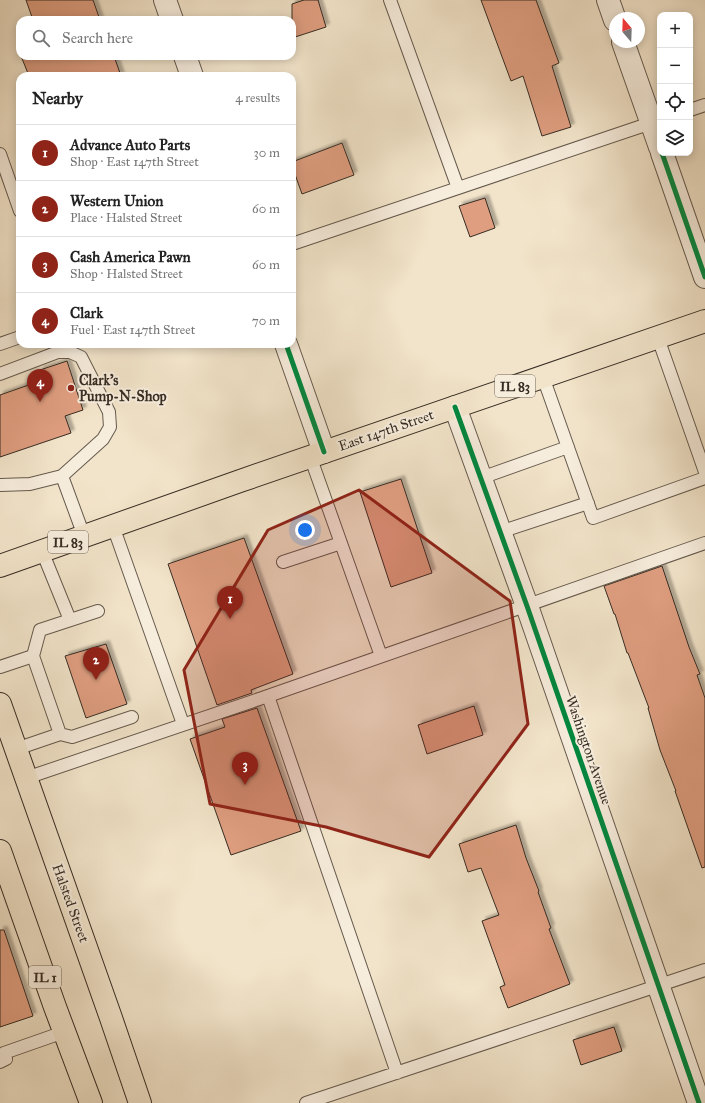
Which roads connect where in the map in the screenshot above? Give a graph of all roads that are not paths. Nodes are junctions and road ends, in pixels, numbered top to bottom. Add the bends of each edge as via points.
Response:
1 (165, 0) edge
2 (390, 0) edge
3 (608, 0) edge
4 (612, 12) edge
5 (171, 16) edge
6 (626, 48) edge
7 (186, 60) edge
8 (191, 72) edge
9 (705, 105) edge
10 (693, 109) edge
11 (656, 121) edge
12 (0, 154) edge
13 (663, 156) edge
14 (458, 188) junction
15 (16, 200) edge
16 (296, 243) edge
17 (705, 277) edge
18 (705, 322) edge
19 (16, 338) edge
20 (658, 338) junction
21 (0, 344) edge
22 (287, 348) edge
23 (0, 374) edge
24 (543, 377) junction
25 (455, 406) junction
26 (568, 447) junction
27 (317, 454) junction
28 (705, 472) edge
29 (62, 476) junction
30 (481, 478) junction
31 (705, 478) edge
32 (0, 485) edge
33 (588, 503) junction
34 (113, 526) junction
35 (500, 532) junction
36 (84, 536) junction
37 (341, 543) junction
38 (705, 543) edge
39 (42, 551) junction
40 (283, 562) dead end
41 (0, 566) edge
42 (527, 606) junction
43 (98, 611) dead end
44 (70, 620) junction
45 (33, 656) junction
46 (381, 656) junction
47 (0, 668) edge
48 (268, 696) junction
49 (0, 704) edge
50 (132, 717) dead end
51 (183, 724) junction
52 (60, 734) junction
53 (16, 749) junction
54 (26, 778) junction
55 (0, 851) edge
56 (705, 970) edge
57 (658, 986) junction
58 (64, 1032) junction
59 (0, 1062) edge
60 (396, 1073) junction
61 (91, 1103) edge
62 (140, 1103) edge
63 (306, 1103) edge
64 (699, 1103) edge

1 - 5 street
2 - 14 lane
3 - 4 street
6 - 11 street
7 - 8 street
9 - 10 lane
11 - 14 lane
12 - 15 lane
13 - 17 street
14 - 16 lane
18 - 20 main road, East 147th Street / IL 83
19 - 21 lane
20 - 24 main road, East 147th Street / IL 83
20 - 28 lane
22 - 27 street
23 - 29 lane via 58,352 70,352 81,357 109,412 110,427 103,440
24 - 25 main road, East 147th Street / IL 83
24 - 26 lane
25 - 27 main road, East 147th Street / IL 83
25 - 30 street, Washington Avenue
26 - 30 lane
26 - 33 lane
27 - 34 main road, East 147th Street / IL 83
27 - 37 lane
29 - 32 lane via 30,484
29 - 36 lane
30 - 35 street, Washington Avenue
31 - 33 lane via 593,518
33 - 35 lane
34 - 36 main road, East 147th Street / IL 83
34 - 51 lane
35 - 42 street, Washington Avenue
36 - 39 main road, East 147th Street / IL 83
37 - 40 lane
37 - 46 lane
38 - 42 lane
39 - 41 main road, East 147th Street / IL 83
39 - 44 lane
42 - 46 lane
42 - 57 street, Washington Avenue
43 - 44 lane
44 - 45 lane via 40,630
45 - 47 lane
45 - 52 lane
46 - 48 lane
48 - 51 lane
48 - 60 lane
49 - 53 main road, Halsted Street
50 - 52 lane via 72,737
51 - 54 lane
52 - 53 lane
53 - 54 main road, Halsted Street
54 - 62 main road, Halsted Street
55 - 58 main road, IL 1
56 - 57 lane
57 - 60 lane
57 - 64 street, Washington Avenue
58 - 59 lane via 4,1053 6,1059
58 - 61 main road, IL 1
60 - 63 lane

